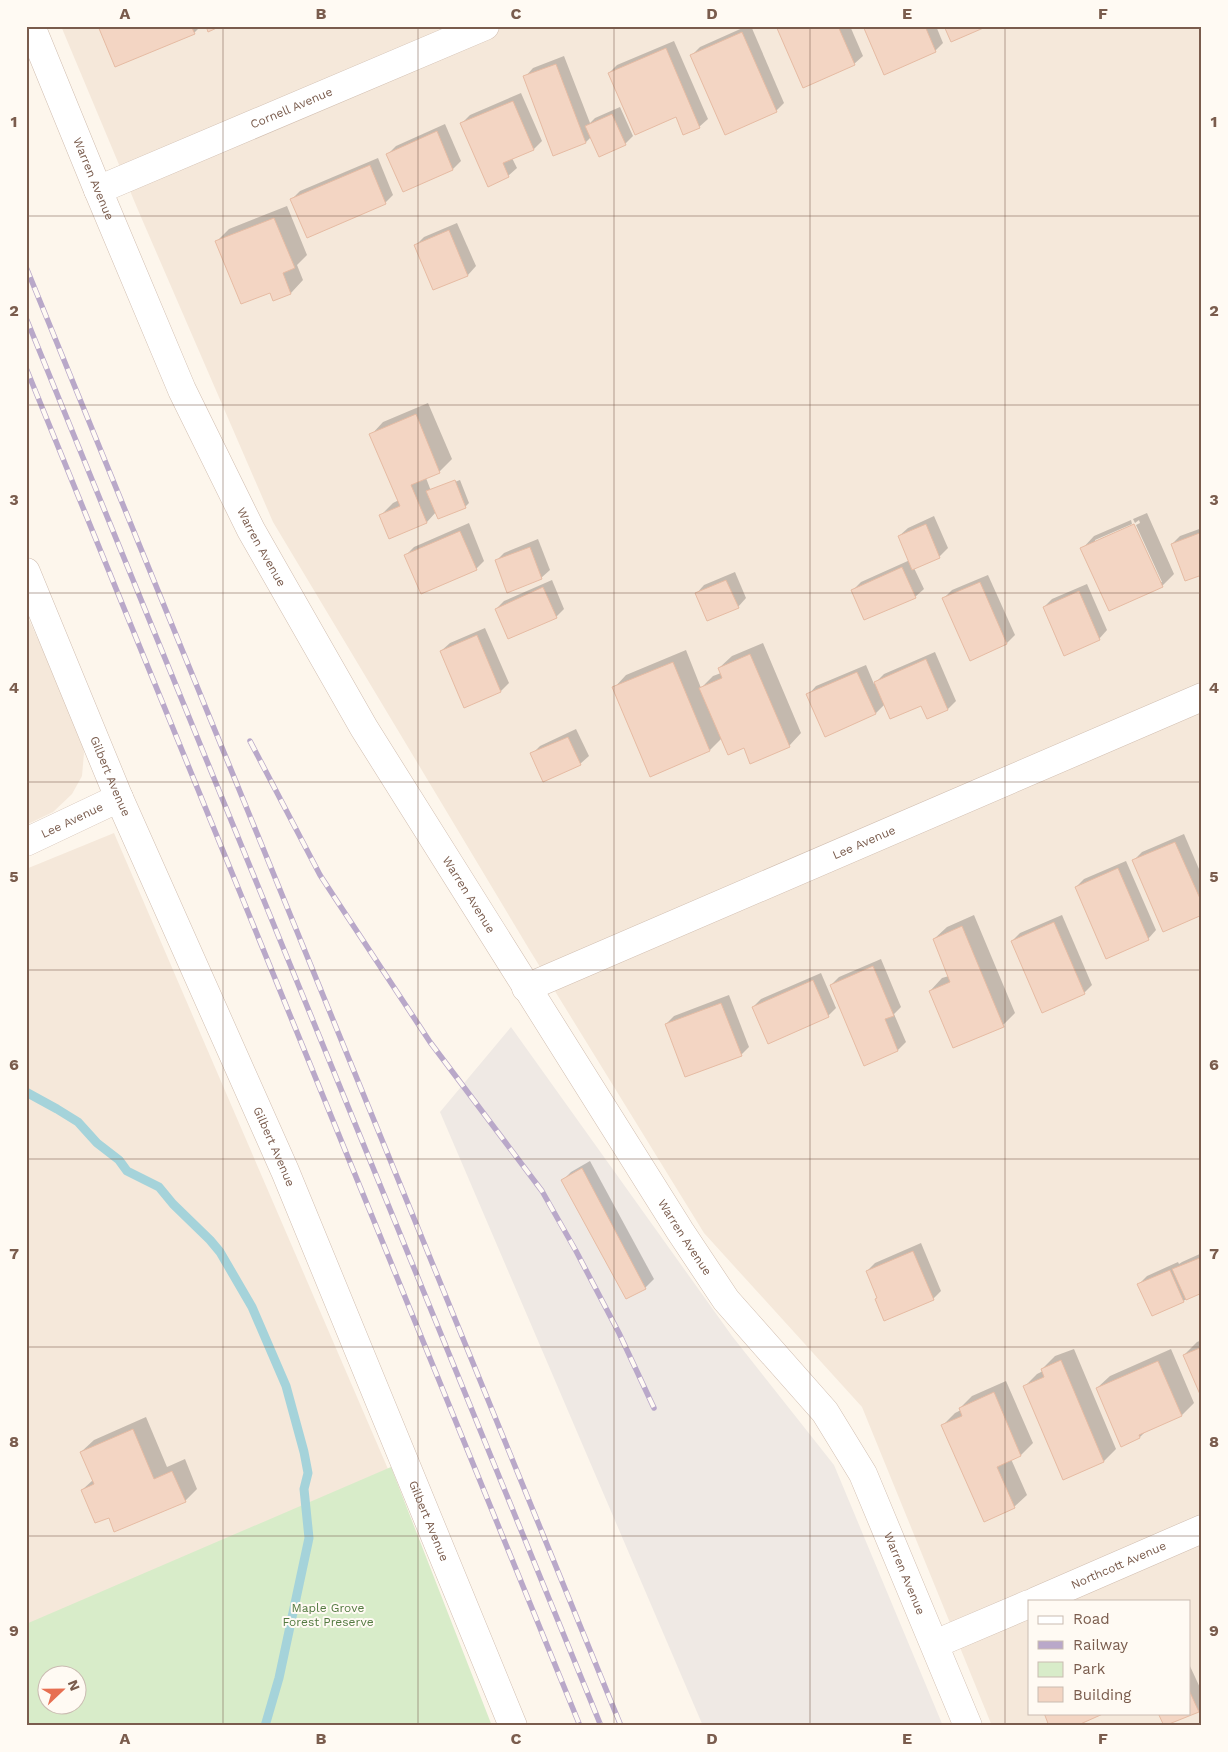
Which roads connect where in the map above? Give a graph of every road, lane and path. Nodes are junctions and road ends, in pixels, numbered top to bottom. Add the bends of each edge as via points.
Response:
1 (31, 26) edge
2 (485, 26) edge
3 (98, 190) junction
4 (26, 572) edge
5 (1202, 697) edge
6 (119, 798) junction
7 (26, 842) edge
8 (526, 988) junction
9 (1202, 1529) edge
10 (1038, 1600) edge
11 (1028, 1604) edge
12 (935, 1644) junction
13 (513, 1726) edge
14 (968, 1726) edge

1 - 3 street, Warren Avenue
2 - 3 street, Cornell Avenue
3 - 8 street, Warren Avenue via 182,390 252,530 364,728
4 - 6 street, Gilbert Avenue
5 - 8 street, Lee Avenue
6 - 7 street, Lee Avenue
6 - 13 street, Gilbert Avenue via 285,1171
8 - 12 street, Warren Avenue via 726,1300 825,1412 863,1474
9 - 10 street, Northcott Avenue
11 - 12 street
12 - 14 street, Warren Avenue

